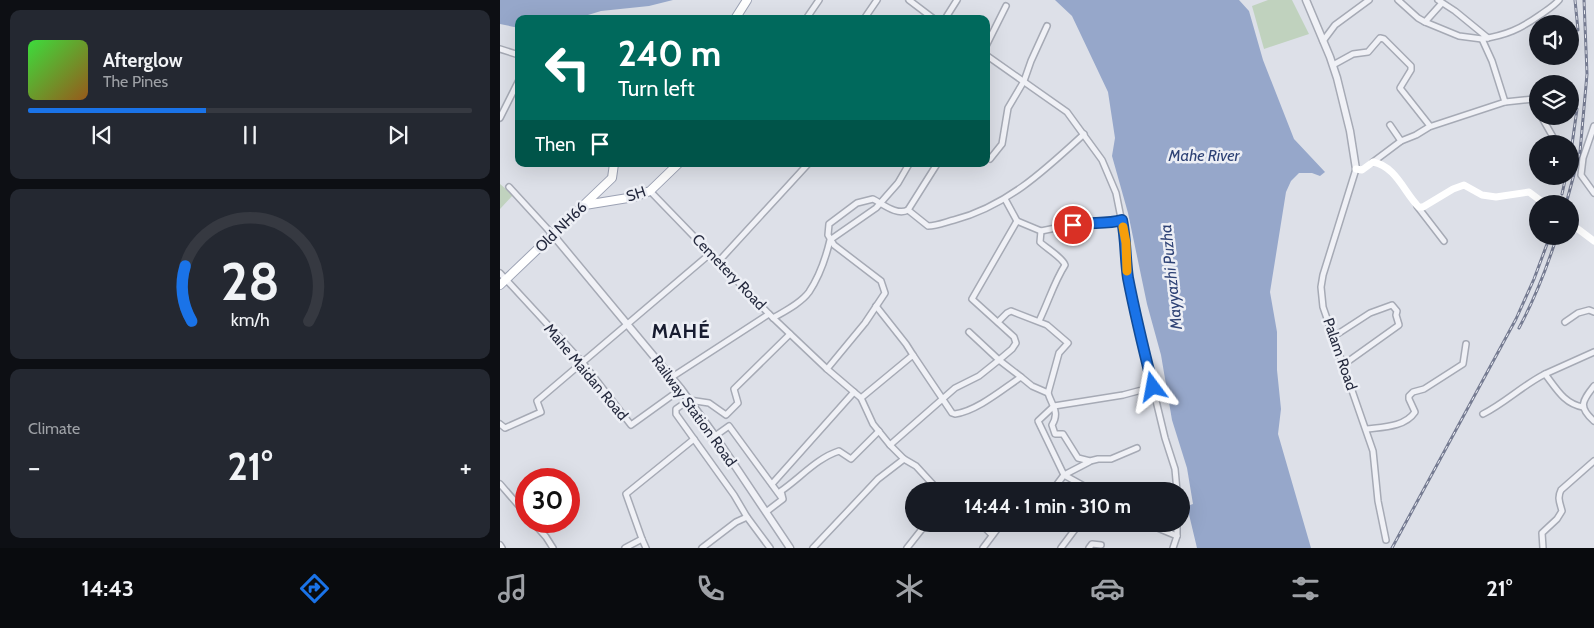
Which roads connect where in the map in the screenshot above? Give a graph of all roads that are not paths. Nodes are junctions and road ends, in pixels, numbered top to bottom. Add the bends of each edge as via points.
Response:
1 (747, 0) edge
2 (819, 0) edge
3 (878, 0) edge
4 (909, 0) edge
5 (957, 0) edge
6 (1306, 0) edge
7 (1368, 0) edge
8 (1398, 0) edge
9 (1559, 0) edge
10 (1440, 1) edge
11 (1404, 2) edge
12 (1006, 6) dead end
13 (738, 15) edge
14 (809, 15) edge
15 (867, 15) edge
16 (929, 15) edge
17 (948, 15) edge
18 (1425, 22) junction
19 (1047, 26) dead end
20 (990, 38) edge
21 (1485, 38) junction
22 (1324, 41) junction
23 (500, 49) edge
24 (515, 54) edge
25 (990, 58) edge
26 (1333, 65) junction
27 (1024, 80) junction
28 (515, 88) edge
29 (1529, 100) edge
30 (1505, 102) junction
31 (500, 118) edge
32 (1390, 125) dead end
33 (1430, 126) junction
34 (1594, 126) edge
35 (1084, 134) junction
36 (1401, 141) junction
37 (990, 159) dead end
38 (1373, 162) junction
39 (614, 167) edge
40 (675, 167) edge
41 (805, 167) edge
42 (907, 167) edge
43 (935, 167) edge
44 (1356, 169) junction
45 (510, 187) dead end
46 (650, 190) junction
47 (1594, 193) edge
48 (1532, 195) edge
49 (1005, 199) junction
50 (880, 203) junction
51 (584, 205) junction
52 (1417, 206) junction
53 (908, 210) junction
54 (1122, 220) junction
55 (1017, 221) junction
56 (1579, 230) edge
57 (1041, 231) junction
58 (553, 235) junction
59 (830, 240) junction
60 (1444, 241) dead end
61 (1594, 241) edge
62 (711, 253) junction
63 (719, 261) junction
64 (500, 273) edge
65 (503, 283) edge
66 (876, 306) junction
67 (1594, 312) edge
68 (769, 314) junction
69 (773, 318) junction
70 (1039, 321) junction
71 (998, 322) junction
72 (1565, 322) dead end
73 (628, 325) junction
74 (968, 332) dead end
75 (790, 334) junction
76 (1333, 337) junction
77 (1466, 344) dead end
78 (1594, 352) edge
79 (913, 355) junction
80 (999, 360) junction
81 (583, 363) junction
82 (1343, 365) junction
83 (827, 369) junction
84 (1545, 374) junction
85 (672, 377) junction
86 (1021, 377) junction
87 (1594, 386) edge
88 (1153, 387) junction
89 (681, 389) junction
90 (854, 392) junction
91 (1048, 393) junction
92 (861, 398) junction
93 (942, 398) junction
94 (689, 400) junction
95 (1054, 406) junction
96 (1583, 407) junction
97 (1483, 414) dead end
98 (1594, 421) edge
99 (500, 424) edge
100 (1367, 429) junction
101 (879, 432) junction
102 (715, 436) junction
103 (694, 439) junction
104 (890, 445) junction
105 (1137, 448) dead end
106 (904, 458) junction
107 (1090, 461) junction
108 (1594, 461) edge
109 (1064, 475) junction
110 (931, 482) edge
111 (1059, 482) edge
112 (1077, 482) edge
113 (1176, 482) edge
114 (500, 484) edge
115 (772, 484) junction
116 (783, 500) junction
117 (515, 501) edge
118 (766, 512) junction
119 (747, 517) junction
120 (920, 532) edge
121 (989, 532) edge
122 (994, 532) edge
123 (1073, 532) edge
124 (1167, 532) edge
125 (1177, 532) edge
126 (542, 533) edge
127 (992, 535) junction
128 (1177, 536) junction
129 (642, 539) junction
130 (1386, 540) dead end
131 (500, 545) edge
132 (1101, 545) dead end
133 (502, 548) edge
134 (553, 548) edge
135 (625, 548) edge
136 (646, 548) edge
137 (702, 548) edge
138 (770, 548) edge
139 (790, 548) edge
140 (814, 548) edge
141 (907, 548) edge
142 (983, 548) edge
143 (1061, 548) edge
144 (1089, 548) edge
145 (1173, 548) edge
146 (1543, 548) edge

1 - 13 main road
2 - 14 street
3 - 15 street
4 - 16 street
5 - 17 street
6 - 22 street
7 - 22 street via 1335,25
8 - 11 street
9 - 21 street via 1519,29
10 - 18 street
10 - 21 street
11 - 18 street
12 - 20 street
18 - 21 street via 1459,36
19 - 27 street
21 - 30 street
22 - 26 street
23 - 24 street
25 - 27 street
26 - 33 street via 1353,54 1368,52 1380,38 1384,39 1411,66 1400,88
26 - 44 street
27 - 35 street via 1067,112
27 - 37 street via 1008,108 1002,144
28 - 31 street
29 - 30 street
30 - 33 street
32 - 36 street
33 - 36 street
34 - 47 street via 1581,175
35 - 49 street via 1029,184
35 - 54 street via 1102,160 1116,192
36 - 38 street
38 - 44 main road via 1362,170
38 - 52 main road via 1383,165
39 - 51 main road, Old NH66 via 612,178
40 - 46 main road, SH
41 - 63 street
42 - 50 street via 898,184
43 - 53 street
44 - 76 street, Palam Road via 1321,287 1323,307
45 - 58 street
46 - 51 main road, SH
46 - 62 street, Cemetery Road
48 - 52 main road via 1528,192 1496,197 1482,195 1464,185 1422,207
49 - 53 street via 974,214 931,226
49 - 55 street
50 - 53 street via 896,212
50 - 59 street
50 - 59 street via 873,199 858,203 833,220 828,227
51 - 58 main road, Old NH66
52 - 60 street
54 - 57 street via 1085,222
54 - 88 street via 1127,272
55 - 57 street
55 - 71 street via 972,299
56 - 61 main road
57 - 70 street via 1040,242 1065,265
58 - 65 main road, Old NH66
58 - 73 street, Railway Station Road
59 - 66 street via 880,281 885,293
59 - 69 street via 825,260 809,292
62 - 63 street, Cemetery Road
62 - 73 street
63 - 68 street, Cemetery Road
64 - 65 street, Mahe Maidan Road
65 - 81 street, Mahe Maidan Road
66 - 79 street
66 - 83 street
67 - 72 street via 1578,313
68 - 69 street
68 - 85 street, Cemetery Road
69 - 75 street
70 - 71 street via 1011,311
70 - 91 street via 1068,342 1059,353
71 - 80 street via 1016,343
73 - 81 street
73 - 85 street, Railway Station Road
74 - 80 street
75 - 83 street
75 - 94 street via 734,388 738,403 726,415 709,402
76 - 82 street, Palam Road
76 - 82 street via 1370,312 1392,305 1397,311 1399,325
77 - 100 street via 1463,364 1409,396 1415,412 1413,416 1399,424
78 - 84 street
79 - 92 street
79 - 93 street
80 - 86 street
80 - 93 street
81 - 89 street, Mahe Maidan Road via 631,425
81 - 99 street via 537,401 541,412 505,428
82 - 100 street, Palam Road
83 - 90 street
84 - 96 street via 1567,401
84 - 97 street
85 - 89 street, Railway Station Road
86 - 91 street
86 - 93 street via 958,414 952,413
87 - 96 street
88 - 95 street
88 - 113 street
89 - 94 street, Railway Station Road
90 - 92 street
90 - 115 street
91 - 95 street
92 - 101 street
93 - 104 street
94 - 102 street, Railway Station Road
94 - 103 street via 676,409 676,414
95 - 107 street via 1056,418 1052,425 1055,434 1063,434 1078,458
95 - 109 street via 1038,421
96 - 98 street
100 - 130 street, Palam Road
101 - 104 street
101 - 116 street via 851,459 839,451 830,454 781,491
102 - 115 street via 728,426
102 - 118 street, Railway Station Road
103 - 119 street
103 - 129 street via 626,494
104 - 106 street
105 - 107 street via 1111,460
106 - 110 street
106 - 140 street via 878,479
107 - 109 street
108 - 146 street via 1561,490 1559,501 1562,511 1542,533
109 - 111 street
109 - 112 street
114 - 117 street
115 - 116 street
116 - 118 street
118 - 139 street, Railway Station Road
119 - 137 street
119 - 138 street
120 - 141 street
121 - 127 street
122 - 127 street
123 - 143 street
124 - 128 street
125 - 128 street
126 - 134 street
127 - 142 street
128 - 145 street
129 - 135 street
129 - 136 street
131 - 133 street
132 - 144 street via 1092,544

